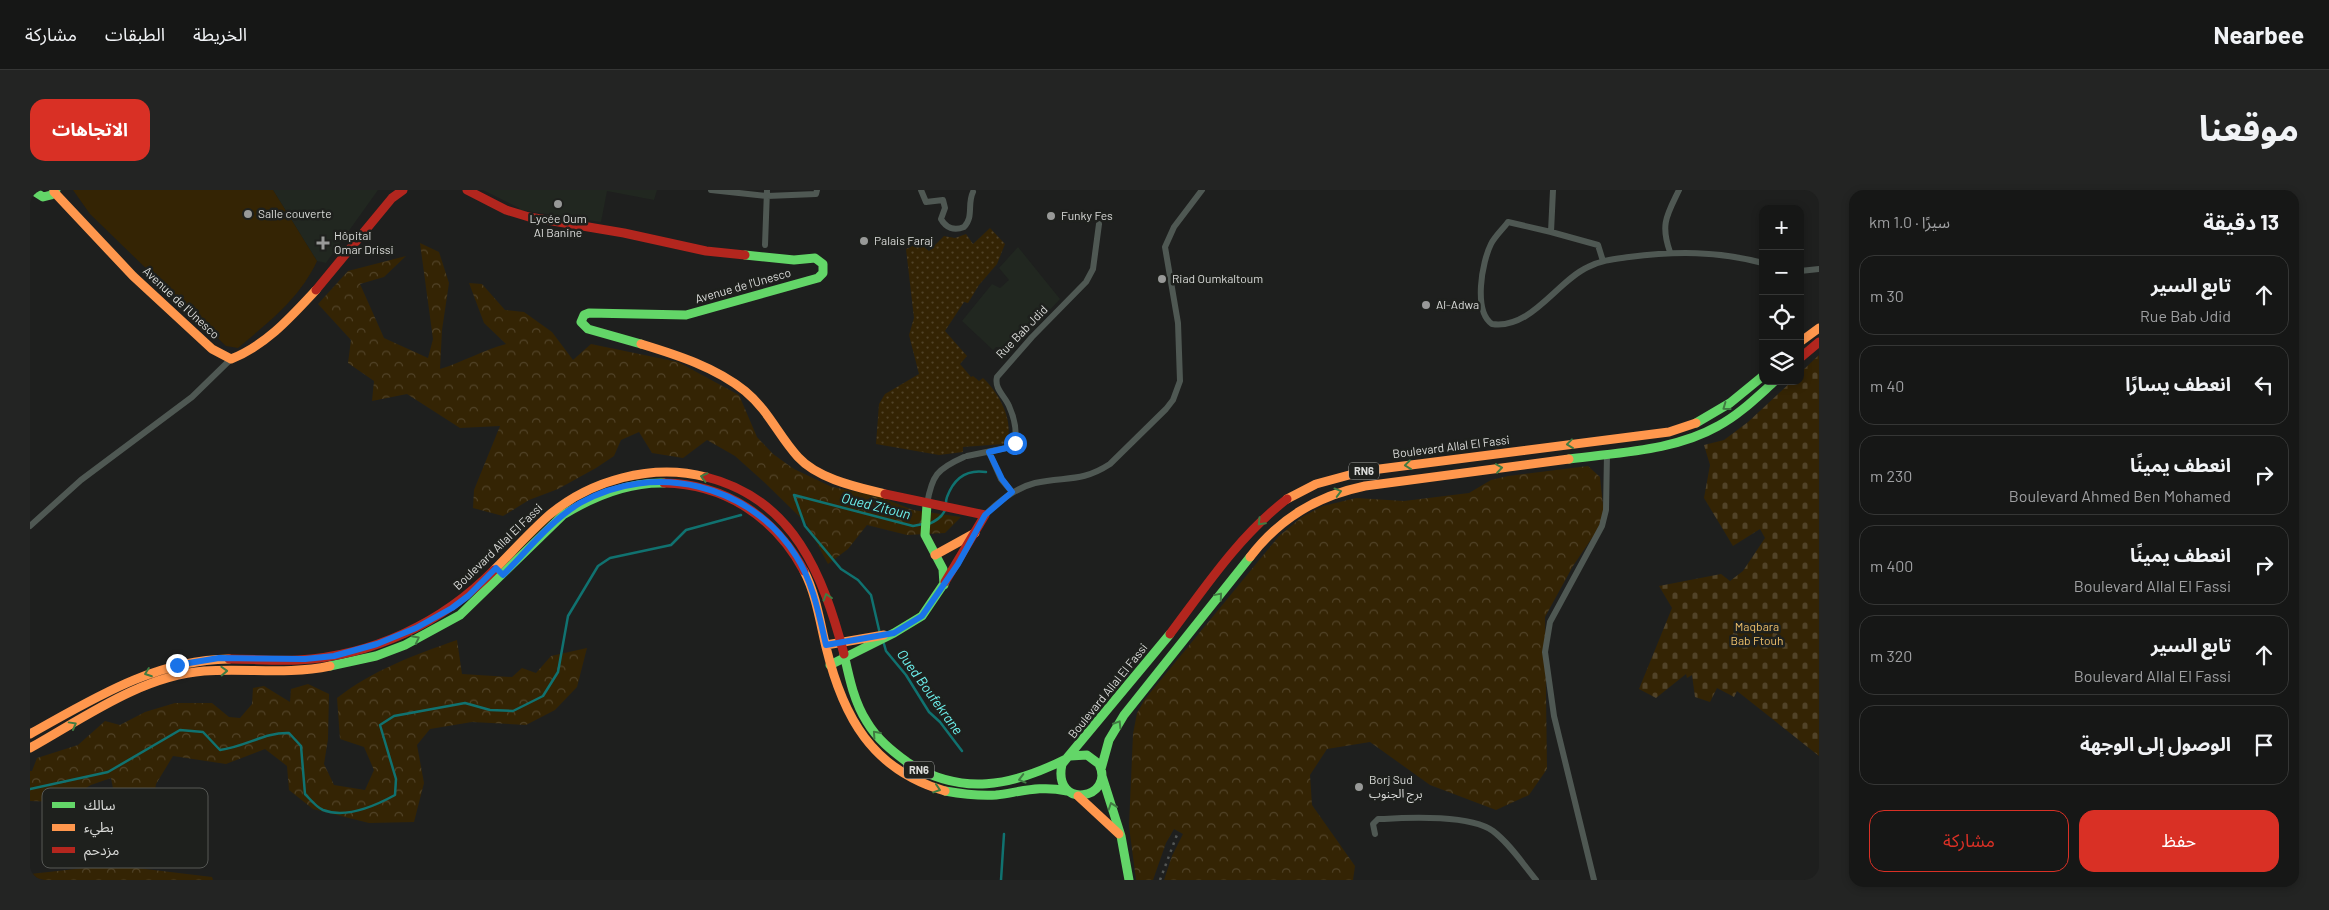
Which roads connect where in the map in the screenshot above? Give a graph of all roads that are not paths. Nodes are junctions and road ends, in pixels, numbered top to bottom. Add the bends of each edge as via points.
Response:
1 (403, 190) edge
2 (467, 190) edge
3 (711, 190) edge
4 (817, 190) edge
5 (921, 190) edge
6 (1202, 190) edge
7 (1553, 190) edge
8 (1679, 190) edge
9 (55, 191) edge
10 (973, 192) dead end
11 (767, 193) edge
12 (33, 194) edge
13 (1099, 224) dead end
14 (1550, 232) junction
15 (765, 250) junction
16 (1670, 252) junction
17 (1603, 261) junction
18 (1759, 262) edge
19 (1819, 269) edge
20 (1804, 271) edge
21 (1819, 328) edge
22 (1803, 340) edge
23 (1819, 342) edge
24 (1804, 355) edge
25 (231, 359) junction
26 (1759, 379) edge
27 (1771, 385) edge
28 (989, 452) junction
29 (1607, 454) junction
30 (593, 485) junction
31 (1012, 492) junction
32 (598, 494) junction
33 (927, 504) junction
34 (985, 515) junction
35 (30, 526) edge
36 (975, 533) junction
37 (935, 555) junction
38 (499, 572) junction
39 (944, 585) junction
40 (894, 633) junction
41 (840, 644) junction
42 (826, 645) junction
43 (844, 659) junction
44 (830, 666) junction
45 (30, 734) edge
46 (30, 748) edge
47 (1068, 758) junction
48 (1102, 772) junction
49 (1066, 790) junction
50 (1078, 796) junction
51 (1374, 834) dead end
52 (1121, 836) junction
53 (1129, 880) edge
54 (1536, 880) edge
55 (1594, 880) edge

1 - 25 main road via 392,198 297,312 248,351
2 - 15 main road, Avenue de l'Unesco via 518,214 701,250
3 - 11 street
4 - 11 street via 816,194
5 - 10 street via 926,202 943,200 945,208 941,219 948,227 956,229 964,227 969,219 969,199
6 - 31 street via 1174,227 1166,247 1178,323 1180,381 1173,400 1100,470 1076,479 1033,484
7 - 14 street
8 - 16 street via 1664,226
9 - 12 main road via 45,197
9 - 25 main road, Avenue de l'Unesco via 132,276 212,349
11 - 15 street
13 - 28 street, Rue Bab Jdid via 1093,269 1086,282 998,377 996,384 1009,406 1015,438 1011,447
14 - 17 street via 1598,244
14 - 17 street via 1508,222 1492,243 1483,276 1481,300 1483,313 1492,324 1514,323 1586,267
15 - 33 main road, Avenue de l'Unesco via 794,260 814,258 824,270 818,278 698,313 663,316 589,313 582,317 582,325 588,330 680,354 723,377 764,408 797,456 815,470
16 - 17 street
16 - 18 street
19 - 20 street
21 - 22 main road
23 - 24 main road
25 - 35 street via 192,397 81,480
26 -> 47 main road, Boulevard Allal El Fassi / RN6 via 1719,412 1668,432 1364,471 1328,479 1301,491 1278,506 1252,531
27 - 29 main road, RN6 via 1741,412 1708,432 1672,444
28 - 31 street
28 - 33 street, Rue Bab Jdid via 966,456 946,465 934,477
48 -> 29 main road, RN6 via 1109,740 1124,715 1262,541 1300,509 1322,496 1365,486
29 - 55 street via 1606,510 1602,526 1550,622 1545,652 1554,716
30 - 32 main road
30 - 38 main road, Boulevard Allal El Fassi / RN6 via 555,509
41 -> 30 main road, Boulevard Allal El Fassi / RN6 via 820,575 800,541 758,500 719,480 676,472 630,475
31 - 34 street
32 - 38 main road, Boulevard Allal El Fassi / RN6 via 563,515
32 - 42 main road, Boulevard Allal El Fassi / RN6 via 623,486 676,482 721,492 744,503 785,538 798,558 810,583
33 - 34 main road, Avenue de l'Unesco
33 - 37 main road, Rue Bab Jdid via 924,535
34 - 36 main road
36 - 37 main road
36 - 39 main road
37 - 39 main road, Rue Bab Jdid via 943,569
38 -> 45 main road, Boulevard Allal El Fassi / RN6 via 452,608 377,644 334,656 219,658 172,666 135,678
46 -> 38 main road, Boulevard Allal El Fassi / RN6 via 124,696 163,679 203,671 302,670 376,656 405,645 460,615
39 - 40 main road via 922,616
40 - 41 main road
40 - 43 main road
41 - 42 main road
41 - 43 main road, Boulevard Allal El Fassi / RN6
42 - 44 main road, Boulevard Allal El Fassi / RN6
43 - 44 main road
47 -> 43 main road, Boulevard Allal El Fassi / RN6 via 1042,772 1010,782 974,785 948,782 933,776 904,761 872,730 856,698
44 -> 49 main road, Boulevard Allal El Fassi / RN6 via 852,723 882,758 914,780 944,792 966,795 1011,793 1045,786
47 - 48 main road via 1076,754 1089,755
47 - 49 main road, RN6 via 1059,775
48 - 50 main road, RN6 via 1094,791
52 -> 48 main road
49 - 50 main road, RN6
50 - 52 main road
51 - 54 street via 1375,821 1384,819 1425,818 1480,825 1498,835
52 - 53 main road

